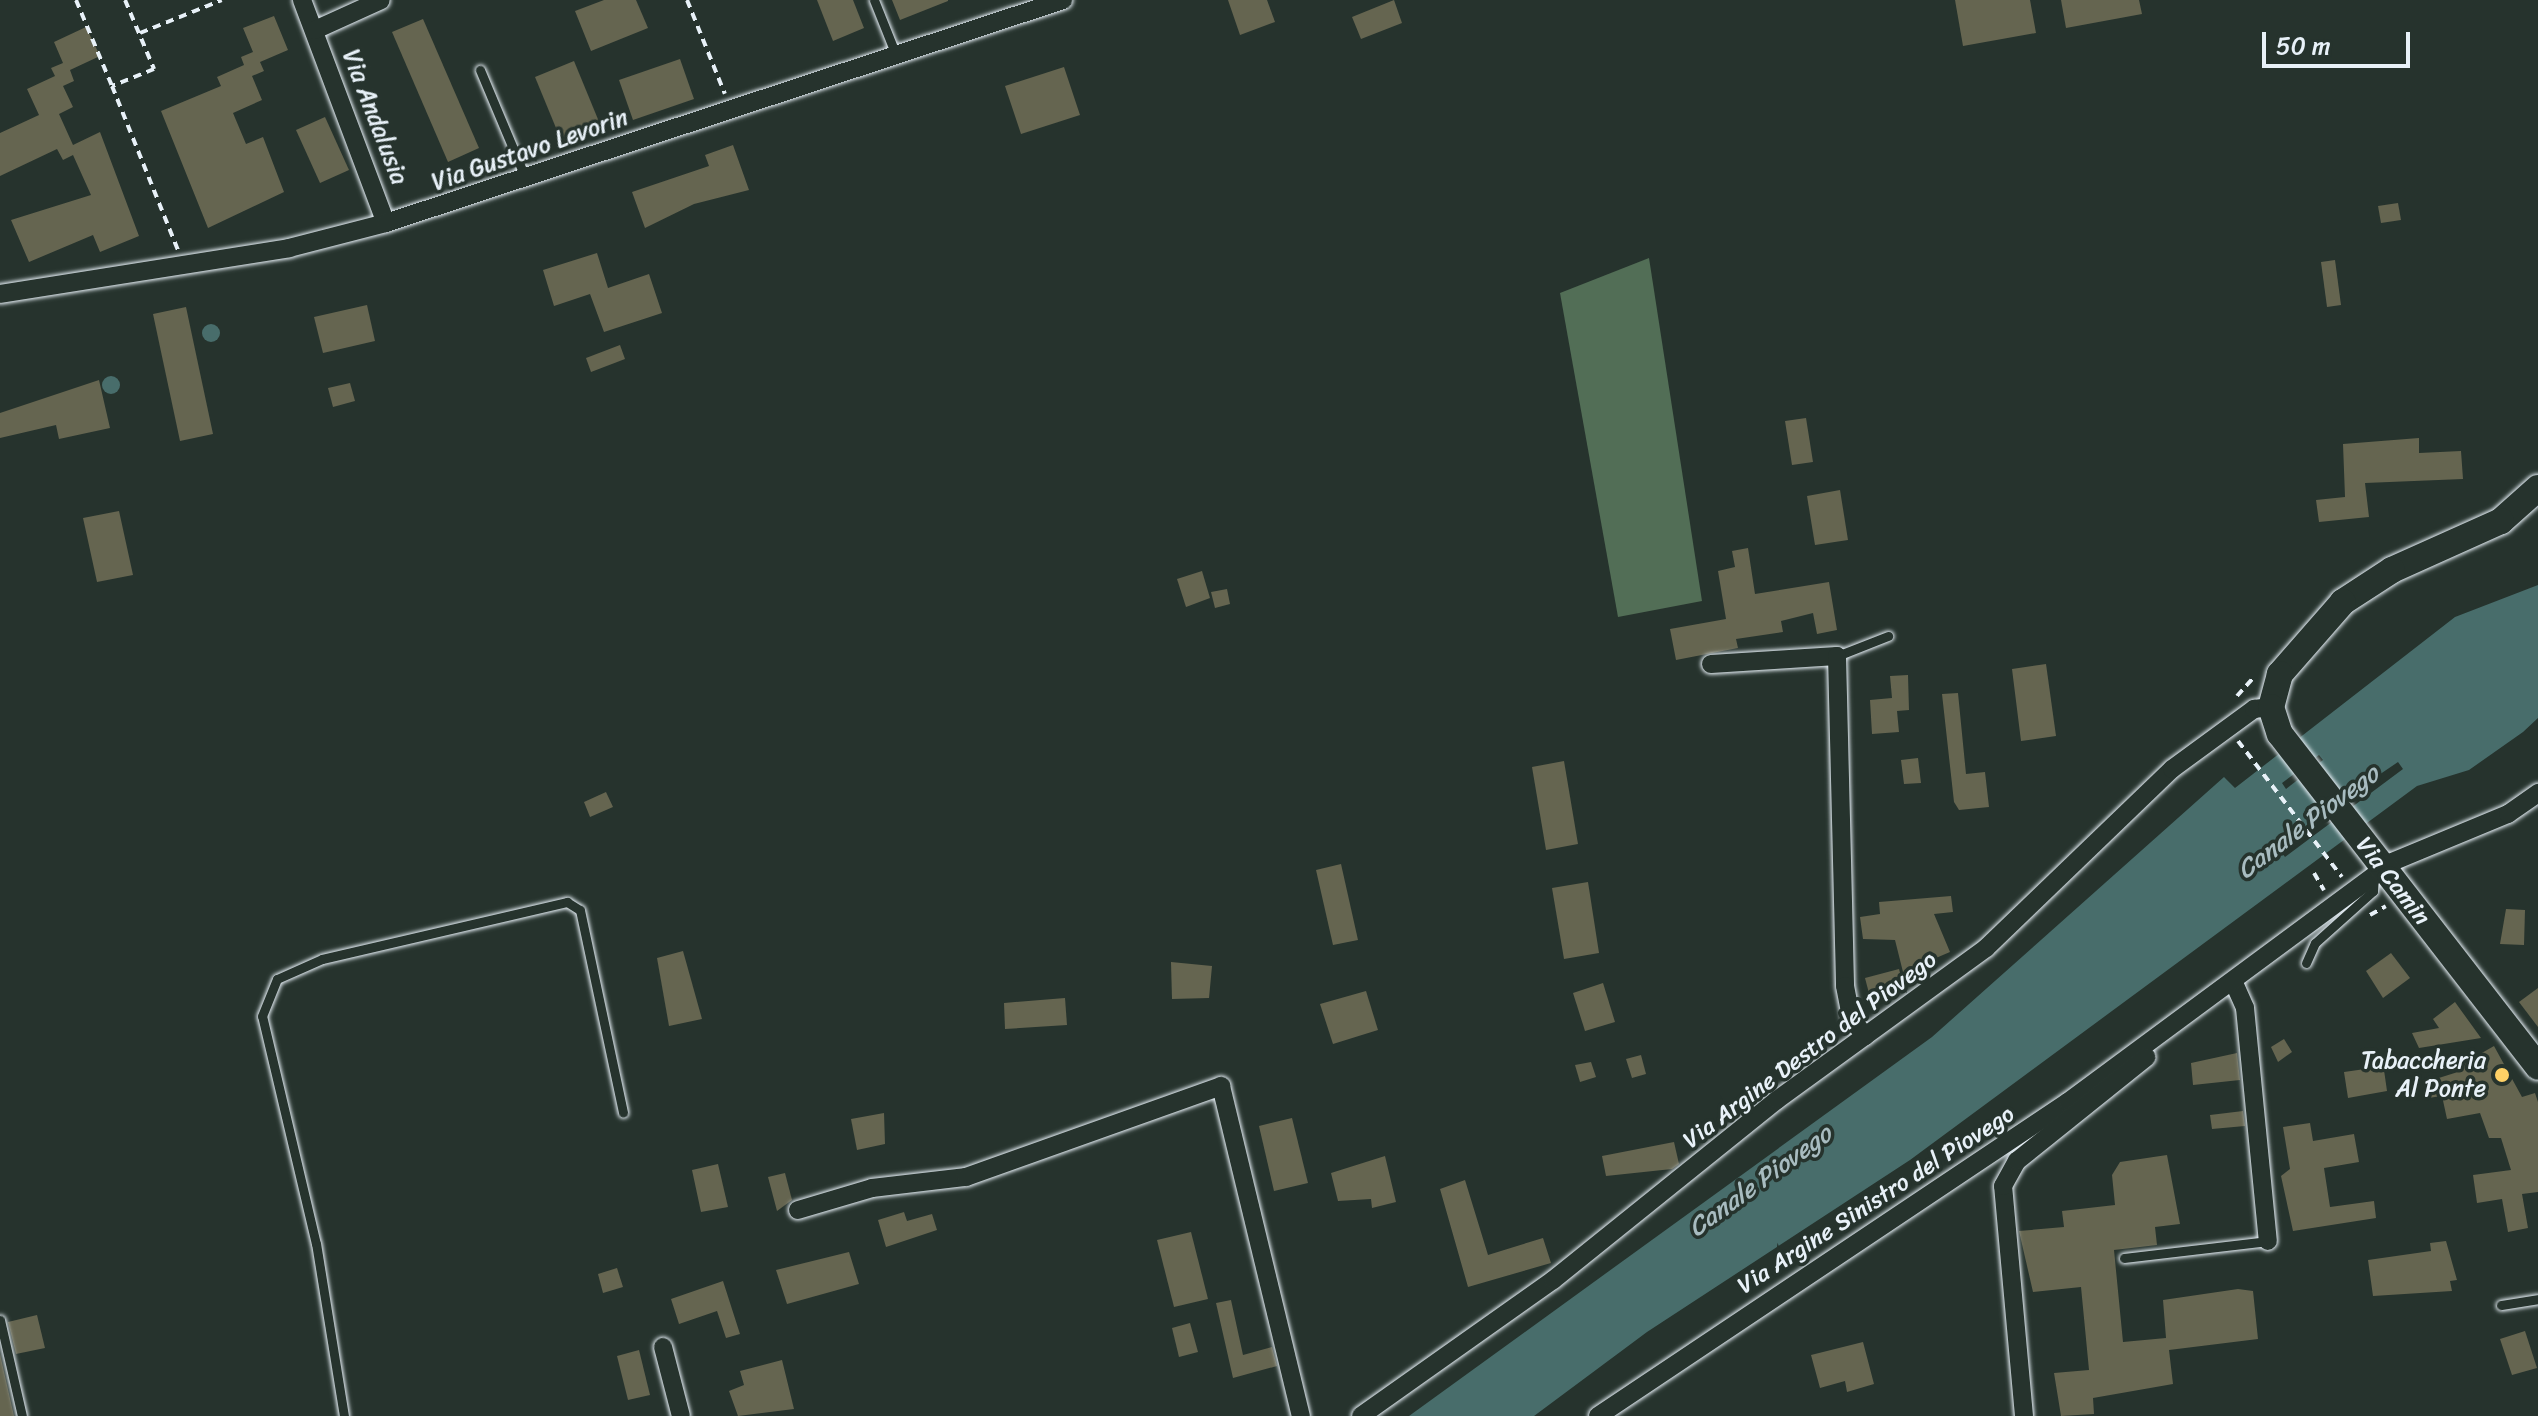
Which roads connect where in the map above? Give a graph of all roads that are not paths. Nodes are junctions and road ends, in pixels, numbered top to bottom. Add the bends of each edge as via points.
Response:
1 (302, 0) edge
2 (381, 0) edge
3 (874, 0) edge
4 (1063, 0) edge
5 (315, 30) junction
6 (896, 55) junction
7 (480, 70) dead end
8 (525, 178) junction
9 (386, 223) junction
10 (0, 294) edge
11 (2538, 488) edge
12 (1888, 636) dead end
13 (1837, 656) junction
14 (1711, 664) dead end
15 (2271, 707) junction
16 (2538, 793) edge
17 (2378, 871) junction
18 (2306, 963) dead end
19 (2234, 983) junction
20 (2179, 1023) junction
21 (1865, 1036) junction
22 (2538, 1067) edge
23 (623, 1112) dead end
24 (798, 1210) dead end
25 (2268, 1241) joint
26 (2124, 1258) dead end
27 (2538, 1299) edge
28 (2501, 1305) dead end
29 (0, 1320) edge
30 (663, 1347) dead end
31 (22, 1416) edge
32 (344, 1416) edge
33 (681, 1416) edge
34 (1301, 1416) edge
35 (1361, 1416) edge
36 (1598, 1416) edge
37 (2024, 1416) edge

1 - 5 street, Via Andalusia
2 - 5 street, Via Andalusia
3 - 6 lane
4 - 6 street, Via Gustavo Levorin
5 - 9 street, Via Andalusia
6 - 8 street, Via Gustavo Levorin
7 - 8 lane
8 - 9 street, Via Gustavo Levorin
9 - 10 street, Via Gustavo Levorin via 289,248
11 - 15 street via 2501,521 2354,593 2280,674
12 - 13 lane
13 - 14 street
13 - 21 street via 1845,986 1851,1018
15 - 17 street, Via Camin via 2280,734
15 - 21 street, Via Argine Destro del Piovego via 2254,709 2194,750 2017,922
16 - 17 street, Via Argine Sinistro del Piovego via 2508,814
17 - 18 lane via 2373,891 2315,943
17 - 19 street, Via Argine Sinistro del Piovego
17 - 22 street, Via Camin
19 - 20 street, Via Argine Sinistro del Piovego
19 - 25 street via 2245,1008
20 - 36 street, Via Argine Sinistro del Piovego
20 - 37 street, Via Argine Sinistro del Piovego via 2089,1110 2017,1161 2003,1186
21 - 35 street, Via Argine Destro del Piovego via 1553,1280
23 - 32 lane via 580,910 567,902 322,959 277,979 262,1016 316,1244
24 - 34 street via 872,1188 966,1177 1221,1086
25 - 26 lane
27 - 28 lane
29 - 31 lane
30 - 33 street

